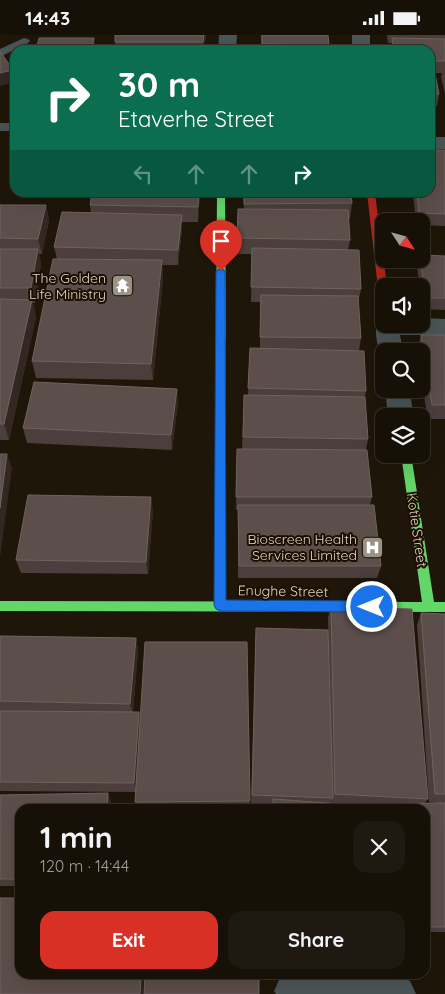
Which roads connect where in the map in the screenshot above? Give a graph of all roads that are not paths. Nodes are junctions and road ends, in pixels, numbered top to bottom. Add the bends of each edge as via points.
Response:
1 (24, 41) dead end
2 (17, 45) edge
3 (221, 197) edge
4 (372, 197) edge
5 (382, 278) edge
6 (430, 326) edge
7 (445, 327) edge
8 (407, 463) edge
9 (220, 605) junction
10 (0, 606) edge
11 (429, 607) junction
12 (445, 607) edge
13 (293, 991) dead end
14 (397, 994) edge

1 - 2 lane
3 - 9 street
4 - 5 street
6 - 7 street
8 - 11 street, Kotie Street
9 - 10 street, Enughe Street
9 - 11 street, Enughe Street
11 - 12 street, Enughe Street
13 - 14 street

